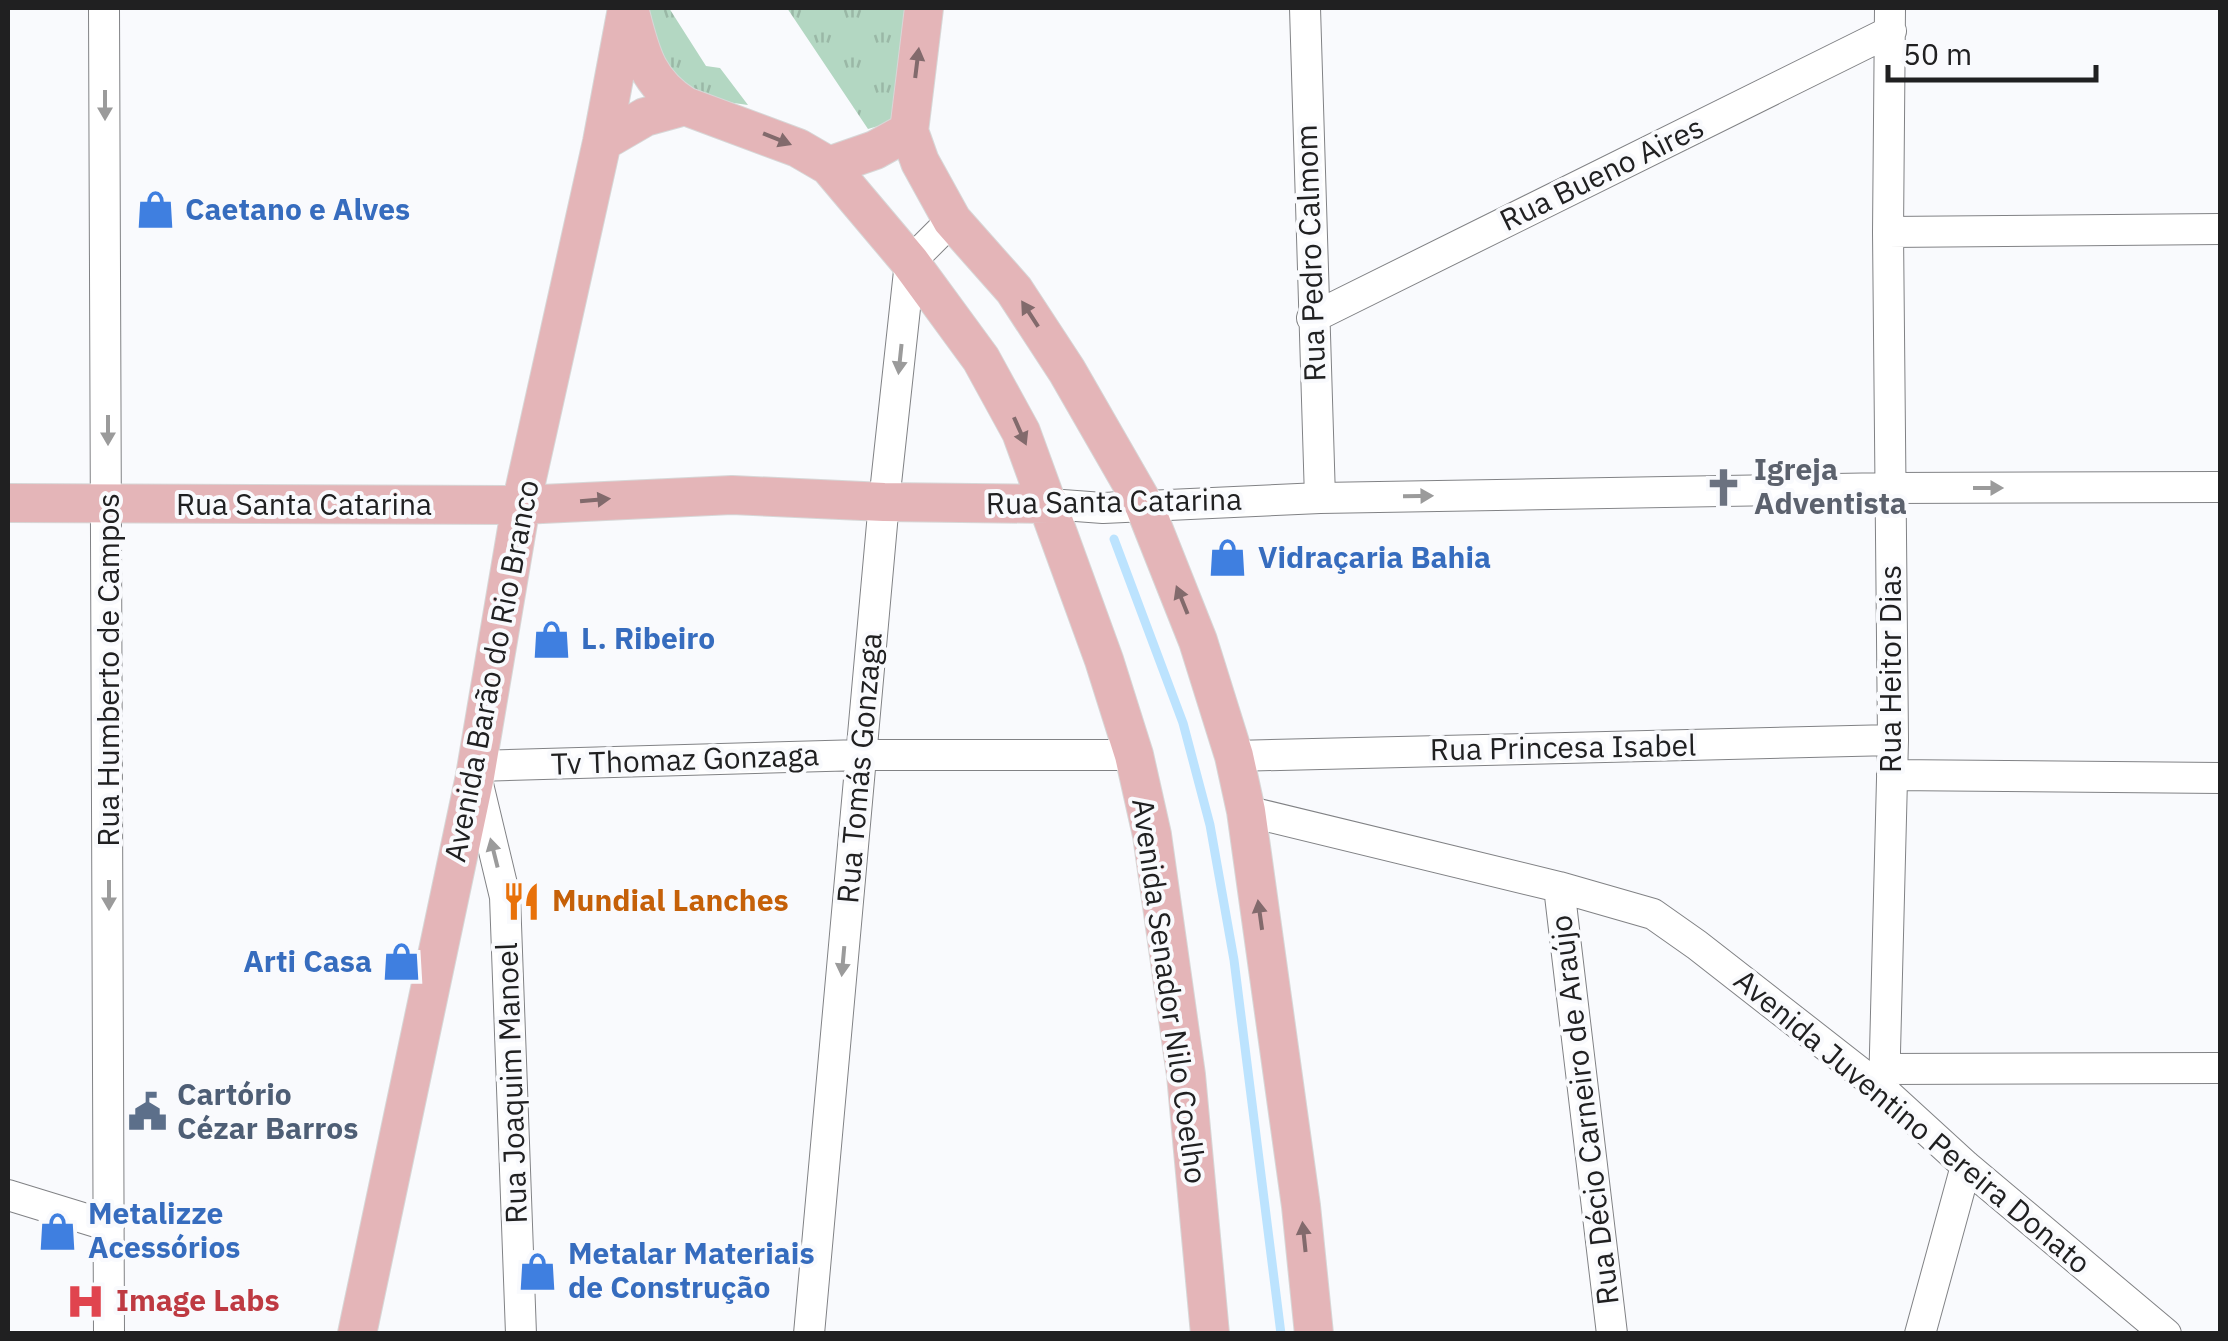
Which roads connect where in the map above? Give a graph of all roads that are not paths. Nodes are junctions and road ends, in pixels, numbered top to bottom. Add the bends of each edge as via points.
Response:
1 (104, 8) edge
2 (628, 8) edge
3 (924, 8) edge
4 (1305, 8) edge
5 (1891, 19) edge
6 (685, 106) junction
7 (909, 131) junction
8 (602, 142) junction
9 (829, 166) junction
10 (952, 220) junction
11 (2220, 229) edge
12 (1888, 232) junction
13 (910, 262) junction
14 (1312, 318) junction
15 (2220, 487) edge
16 (1891, 488) junction
17 (1320, 498) junction
18 (884, 502) junction
19 (8, 503) edge
20 (108, 504) junction
21 (1049, 504) junction
22 (522, 505) junction
23 (1144, 505) junction
24 (1893, 740) junction
25 (862, 755) junction
26 (1134, 755) junction
27 (1234, 756) junction
28 (476, 771) junction
29 (1892, 775) junction
30 (2220, 778) edge
31 (1246, 811) junction
32 (1559, 887) junction
33 (2220, 1068) edge
34 (1885, 1080) junction
35 (1966, 1166) junction
36 (8, 1195) edge
37 (109, 1226) junction
38 (109, 1334) edge
39 (356, 1334) edge
40 (520, 1334) edge
41 (809, 1334) edge
42 (1210, 1334) edge
43 (1314, 1334) edge
44 (1612, 1334) edge
45 (1920, 1334) edge
46 (2166, 1334) edge

1 -> 20 street, Rua Humberto de Campos
2 - 6 main road, Avenida Senador Nilo Coelho via 653,79
2 - 8 main road, Avenida Barão do Rio Branco
7 -> 3 main road
4 - 14 street, Rua Pedro Calmom
5 - 12 street, Rua Heitor Dias
5 - 14 street, Rua Bueno Aires
6 - 8 main road via 645,117
6 -> 9 main road, Avenida Senador Nilo Coelho
7 - 9 main road
7 - 10 main road
8 - 22 main road, Avenida Barão do Rio Branco
9 - 13 main road, Avenida Senador Nilo Coelho
10 - 13 street
23 -> 10 main road via 1014,290
11 - 12 street
12 - 16 street, Rua Heitor Dias
13 -> 18 street, Rua Tomás Gonzaga
13 -> 21 main road, Avenida Senador Nilo Coelho via 982,359
14 - 17 street, Rua Pedro Calmom
16 -> 15 street, Rua Santa Catarina
17 -> 16 street, Rua Santa Catarina
16 - 24 street, Rua Heitor Dias
17 - 23 street, Rua Santa Catarina
18 - 21 main road, Rua Santa Catarina
22 -> 18 main road, Rua Santa Catarina via 732,496
18 - 25 street, Rua Tomás Gonzaga
19 - 20 main road, Rua Santa Catarina
20 - 22 main road, Rua Santa Catarina
20 -> 37 street, Rua Humberto de Campos
21 - 23 street, Rua Santa Catarina
21 - 26 main road, Avenida Senador Nilo Coelho
22 - 28 main road, Avenida Barão do Rio Branco
27 -> 23 main road via 1198,640
24 - 27 street, Rua Princesa Isabel
24 - 29 street, Rua Heitor Dias
25 - 26 street, Tv Thomaz Gonzaga
25 - 28 street, Tv Thomaz Gonzaga
25 -> 41 street, Rua Tomás Gonzaga
26 - 42 main road, Avenida Senador Nilo Coelho via 1172,964
27 - 31 main road
28 - 39 main road, Avenida Barão do Rio Branco
40 -> 28 street, Rua Joaquim Manoel via 505,897
29 - 30 street
29 - 34 street, Rua Heitor Dias
31 - 32 street, Avenida Juventino Pereira Donato
43 -> 31 main road
32 - 34 street, Avenida Juventino Pereira Donato via 1652,914
32 - 44 street, Rua Décio Carneiro de Araújo
33 - 34 street
34 - 35 street, Avenida Juventino Pereira Donato
35 - 45 street
35 - 46 street, Avenida Juventino Pereira Donato
36 - 37 street
37 - 38 street, Rua Humberto de Campos

